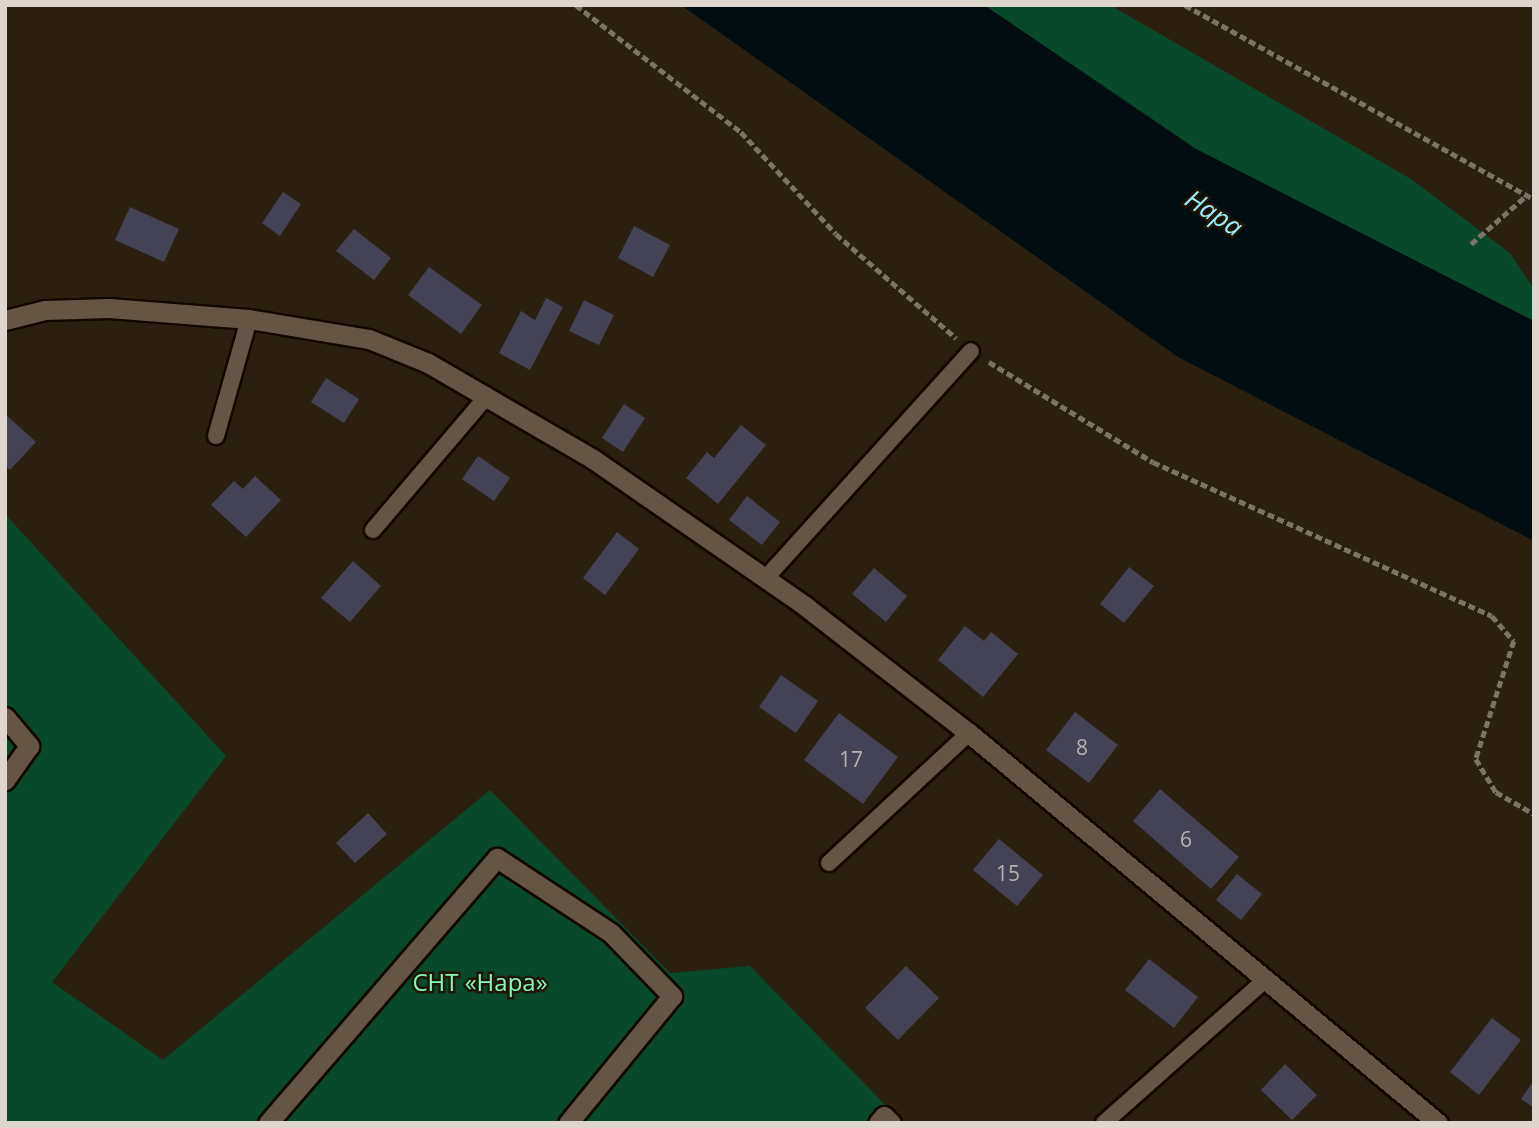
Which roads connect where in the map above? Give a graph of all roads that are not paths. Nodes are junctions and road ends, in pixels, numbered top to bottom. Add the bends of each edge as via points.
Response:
1 (249, 319) junction
2 (5, 320) edge
3 (971, 351) road end
4 (487, 396) junction
5 (216, 436) dead end
6 (373, 530) dead end
7 (765, 579) junction
8 (5, 717) edge
9 (969, 733) junction
10 (5, 780) edge
11 (829, 863) dead end
12 (1266, 979) junction
13 (268, 1123) edge
14 (568, 1123) edge
15 (878, 1123) edge
16 (891, 1123) edge
17 (1104, 1123) edge
18 (1437, 1123) edge

1 - 2 street via 109,308 45,310
1 - 4 street via 369,339 428,363
1 - 5 lane
3 - 7 lane
4 - 6 lane
4 - 7 street via 593,459
7 - 9 street
8 - 10 street via 29,746
9 - 11 lane
9 - 12 street
12 - 17 lane
12 - 18 street
13 - 14 street via 497,858 611,933 673,996
15 - 16 street via 884,1116

